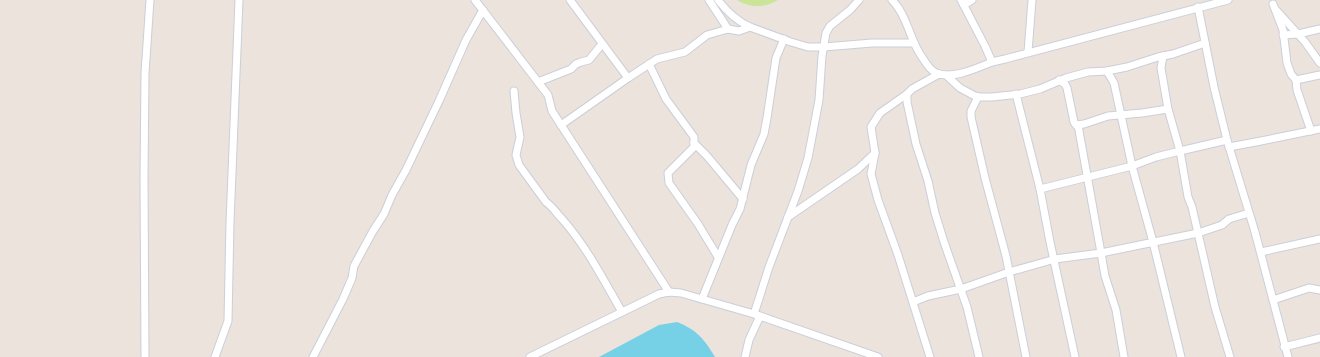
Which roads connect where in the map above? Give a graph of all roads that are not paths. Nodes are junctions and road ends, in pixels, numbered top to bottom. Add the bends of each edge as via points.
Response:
1 (150, 0) edge
2 (239, 0) edge
3 (475, 0) edge
4 (570, 0) edge
5 (710, 0) edge
6 (718, 0) edge
7 (859, 0) edge
8 (892, 0) edge
9 (972, 0) edge
10 (1032, 0) edge
11 (1228, 0) edge
12 (962, 2) edge
13 (1273, 2) edge
14 (1199, 5) edge
15 (483, 10) junction
16 (750, 27) junction
17 (728, 29) junction
18 (1320, 29) edge
19 (1298, 34) junction
20 (1283, 35) junction
21 (784, 39) junction
22 (914, 43) junction
23 (1205, 43) junction
24 (602, 44) junction
25 (824, 47) junction
26 (1028, 52) junction
27 (1163, 56) junction
28 (992, 62) junction
29 (1320, 63) edge
30 (649, 64) junction
31 (1107, 71) junction
32 (1320, 74) edge
33 (943, 75) junction
34 (628, 78) junction
35 (1059, 80) junction
36 (1296, 80) junction
37 (538, 82) junction
38 (514, 91) dead end
39 (907, 94) junction
40 (1016, 94) junction
41 (978, 97) junction
42 (1168, 109) junction
43 (1120, 115) junction
44 (561, 125) junction
45 (1078, 125) junction
46 (1320, 129) edge
47 (1312, 131) junction
48 (694, 143) junction
49 (1228, 143) junction
50 (1180, 151) junction
51 (875, 153) junction
52 (1132, 166) junction
53 (1088, 178) junction
54 (1040, 189) junction
55 (743, 199) junction
56 (1249, 213) junction
57 (788, 217) junction
58 (1198, 233) junction
59 (1320, 239) edge
60 (1153, 242) junction
61 (1260, 252) junction
62 (1101, 253) junction
63 (718, 257) junction
64 (1054, 259) junction
65 (1009, 272) junction
66 (961, 289) junction
67 (1320, 290) edge
68 (669, 292) junction
69 (702, 299) junction
70 (1272, 300) junction
71 (913, 302) junction
72 (622, 312) junction
73 (757, 315) junction
74 (1320, 338) edge
75 (1284, 347) junction
76 (145, 357) edge
77 (215, 357) edge
78 (313, 357) edge
79 (530, 357) edge
80 (745, 357) edge
81 (878, 357) edge
82 (930, 357) edge
83 (979, 357) edge
84 (1026, 357) edge
85 (1075, 357) edge
86 (1124, 357) edge
87 (1180, 357) edge
88 (1230, 357) edge
89 (1288, 357) edge

1 - 76 street via 145,73
2 - 77 street via 228,321
3 - 15 street
4 - 24 street
5 - 17 street
6 - 16 street via 734,18
7 - 25 street via 830,26
8 - 22 street via 906,21
9 - 12 street
10 - 26 street
11 - 14 street
12 - 28 street
13 - 19 street via 1281,16
13 - 20 street
14 - 23 street
14 - 26 street
15 - 37 street
15 - 78 street via 466,40 439,102 384,214 354,266 343,299
16 - 17 street via 739,31
16 - 21 street
17 - 30 street via 708,35 684,52 657,59
18 - 19 street
19 - 20 street
19 - 29 street
20 - 36 street via 1287,63
21 - 25 street via 808,47
21 - 55 street via 776,58 764,134 751,165
22 - 25 street
22 - 33 street via 934,73
23 - 27 street
23 - 49 street
24 - 34 street
24 - 37 street via 589,60
25 - 57 street via 819,100 808,158
26 - 28 street
27 - 31 street
27 - 42 street via 1160,68
28 - 33 street via 970,70
30 - 34 street
30 - 48 street via 666,99 694,137
31 - 35 street via 1088,72
31 - 43 street via 1114,83
32 - 36 street
33 - 39 street via 912,89
33 - 41 street
34 - 44 street
35 - 40 street via 1040,89
35 - 45 street via 1067,88 1074,122
36 - 47 street via 1297,90
37 - 44 street via 548,95 552,111
38 - 72 street via 520,137 516,154 519,165 546,202 585,247
39 - 51 street via 880,113 871,127
39 - 66 street via 916,144 935,213
40 - 41 street
40 - 54 street
41 - 65 street via 971,117
42 - 43 street
42 - 50 street
43 - 45 street
43 - 52 street
44 - 68 street
45 - 53 street
46 - 47 street
47 - 49 street via 1261,141
48 - 55 street
48 - 63 street via 694,147 668,173 669,183
49 - 50 street
49 - 56 street
50 - 52 street
50 - 58 street via 1188,197
51 - 57 street via 858,169
51 - 71 street via 871,174 876,194
52 - 53 street
52 - 60 street
53 - 54 street
53 - 62 street
54 - 64 street
55 - 63 street
56 - 58 street via 1228,219 1222,225
56 - 61 street
57 - 73 street via 769,267
58 - 60 street
58 - 88 street via 1215,307
59 - 61 street
60 - 62 street
60 - 87 street
61 - 70 street
62 - 64 street
62 - 86 street via 1116,310
63 - 69 street
64 - 65 street
64 - 85 street
65 - 66 street
65 - 84 street
66 - 71 street
66 - 83 street via 968,307
67 - 70 street via 1309,288
68 - 69 street
68 - 72 street via 659,294
69 - 73 street
70 - 75 street
71 - 82 street
72 - 79 street
73 - 80 street
73 - 81 street
74 - 75 street
75 - 89 street

